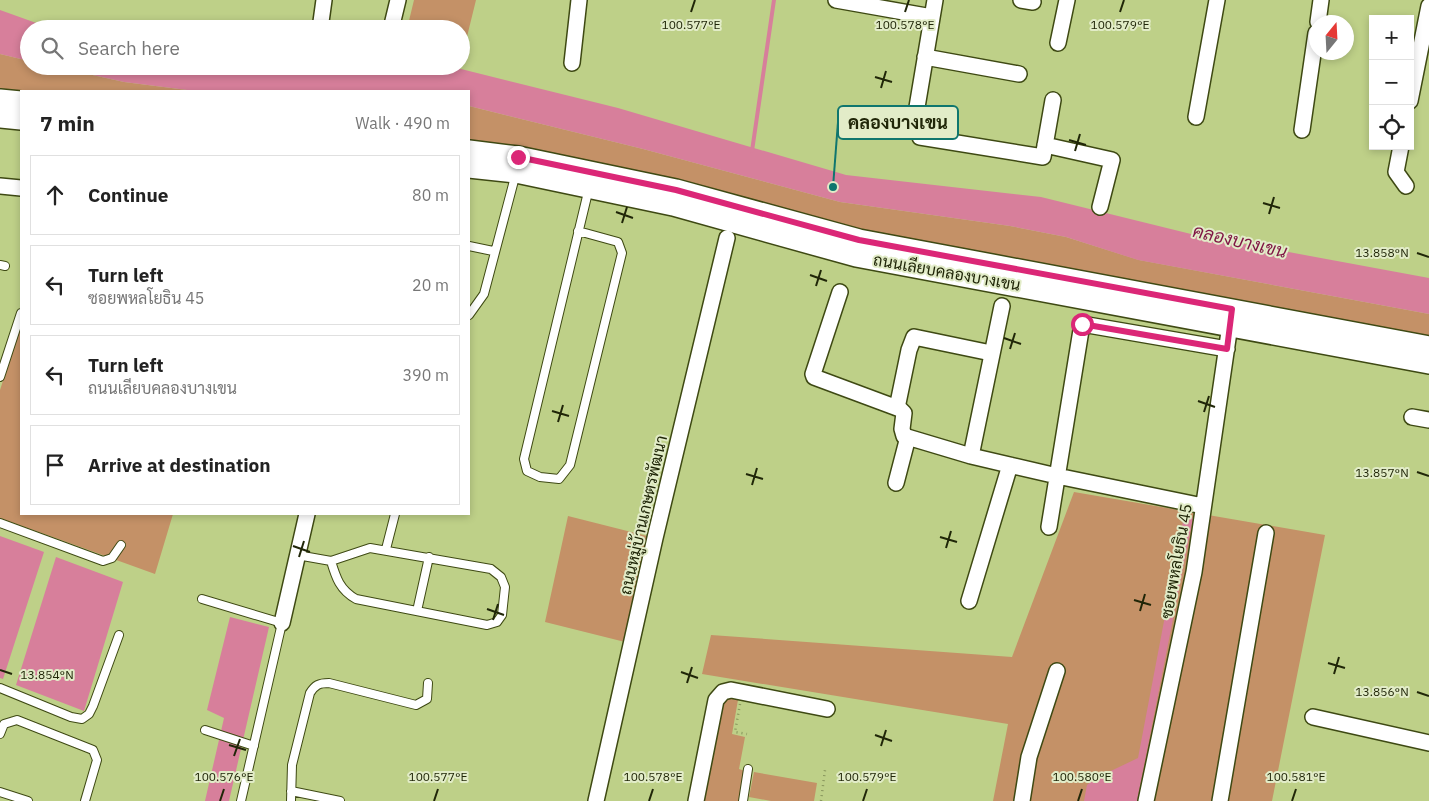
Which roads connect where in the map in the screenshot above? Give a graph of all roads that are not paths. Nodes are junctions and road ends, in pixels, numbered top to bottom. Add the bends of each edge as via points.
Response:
1 (324, 0) edge
2 (398, 0) edge
3 (579, 0) edge
4 (836, 0) edge
5 (935, 0) edge
6 (1067, 0) edge
7 (1217, 0) edge
8 (1322, 0) edge
9 (1429, 6) edge
10 (1319, 15) edge
11 (932, 17) junction
12 (321, 20) edge
13 (393, 20) edge
14 (1058, 43) dead end
15 (925, 57) junction
16 (1312, 60) edge
17 (572, 63) dead end
18 (1019, 74) dead end
19 (1414, 81) edge
20 (0, 100) edge
21 (1052, 100) dead end
22 (20, 102) edge
23 (0, 117) edge
24 (1196, 117) dead end
25 (20, 119) edge
26 (1302, 130) dead end
27 (1045, 145) junction
28 (1400, 150) edge
29 (470, 151) edge
30 (470, 167) edge
31 (516, 172) junction
32 (591, 180) junction
33 (0, 186) edge
34 (1406, 186) dead end
35 (20, 188) edge
36 (1100, 207) dead end
37 (578, 231) junction
38 (727, 238) dead end
39 (470, 246) edge
40 (494, 250) junction
41 (840, 292) dead end
42 (1002, 306) dead end
43 (470, 314) edge
44 (1231, 317) junction
45 (20, 319) edge
46 (17, 337) edge
47 (1429, 347) edge
48 (1227, 349) junction
49 (991, 354) junction
50 (1429, 363) edge
51 (0, 377) edge
52 (897, 408) junction
53 (1412, 416) dead end
54 (1429, 420) edge
55 (908, 437) junction
56 (971, 456) junction
57 (1010, 465) junction
58 (1057, 476) junction
59 (896, 483) dead end
60 (1203, 506) junction
61 (307, 515) edge
62 (395, 515) edge
63 (0, 523) edge
64 (1048, 527) dead end
65 (1266, 533) dead end
66 (121, 545) dead end
67 (386, 549) junction
68 (298, 555) junction
69 (429, 556) junction
70 (331, 561) junction
71 (202, 599) dead end
72 (970, 601) dead end
73 (417, 611) junction
74 (282, 623) junction
75 (119, 635) dead end
76 (1057, 671) dead end
77 (428, 683) dead end
78 (0, 688) edge
79 (827, 709) dead end
80 (1313, 717) dead end
81 (205, 730) dead end
82 (0, 734) edge
83 (1429, 743) edge
84 (254, 746) junction
85 (748, 769) dead end
86 (291, 791) junction
87 (0, 792) edge
88 (28, 801) edge
89 (84, 801) edge
90 (241, 801) edge
91 (291, 801) edge
92 (340, 801) edge
93 (596, 801) edge
94 (696, 801) edge
95 (743, 801) edge
96 (1022, 801) edge
97 (1146, 801) edge
98 (1220, 801) edge

1 - 12 street
2 - 13 street
3 - 17 street
4 - 11 street
5 - 11 street
6 - 14 street
7 - 24 street
8 - 10 street
9 - 19 street
11 - 15 street
15 - 18 street
15 - 27 street via 915,119 920,137 1043,157
16 - 26 street
20 - 22 main road
21 - 27 street
23 - 25 main road
27 - 36 street via 1112,160
28 - 34 street via 1396,172
29 - 32 main road, ถนนเลียบคลองบางเขน via 518,157
30 - 31 main road, ถนนเลียบคลองบางเขน
31 - 32 main road, ถนนเลียบคลองบางเขน
31 - 40 lane
32 - 37 lane
32 - 44 main road, ถนนเลียบคลองบางเขน via 856,256
33 - 35 street
37 - 37 lane via 618,242 622,253 570,465 559,479 540,477 527,471 524,459
38 - 93 street, ถนนหมู่บ้านเกษตรพัฒนา
39 - 40 lane
40 - 43 lane via 484,294
41 - 52 street via 814,378
42 - 49 street
44 - 47 main road, ถนนเลียบคลองบางเขน
44 - 48 street, ซอยพหลโยธิน 45
44 - 50 main road, ถนนเลียบคลองบางเขน
45 - 46 lane
46 - 51 lane
48 - 58 street via 1082,324
48 - 60 street, ซอยพหลโยธิน 45
49 - 52 street via 914,337
49 - 56 street
52 - 55 street via 904,414 902,434
53 - 54 street
55 - 56 street
55 - 59 street
56 - 57 street
57 - 58 street
57 - 72 street
58 - 60 street
58 - 64 street
60 - 97 street, ซอยพหลโยธิน 45 via 1194,572
61 - 68 street
62 - 67 lane
63 - 66 lane via 103,562 112,558
65 - 98 street
67 - 69 lane
67 - 70 lane via 370,548
68 - 70 lane
68 - 74 street
69 - 73 lane
69 - 73 lane via 491,569 501,577 506,587 502,615 497,622 487,625
70 - 73 lane via 344,592 356,599
71 - 74 lane
74 - 84 lane
75 - 78 lane via 90,714 82,719
76 - 96 street via 1030,757
77 - 86 lane via 426,699 416,705 329,683 314,687 292,765
79 - 94 street via 727,691 716,700
80 - 83 street
81 - 84 lane
82 - 89 lane via 4,724 17,720 93,750 97,760
84 - 90 lane
85 - 95 lane
86 - 91 lane
86 - 92 lane
87 - 88 lane

